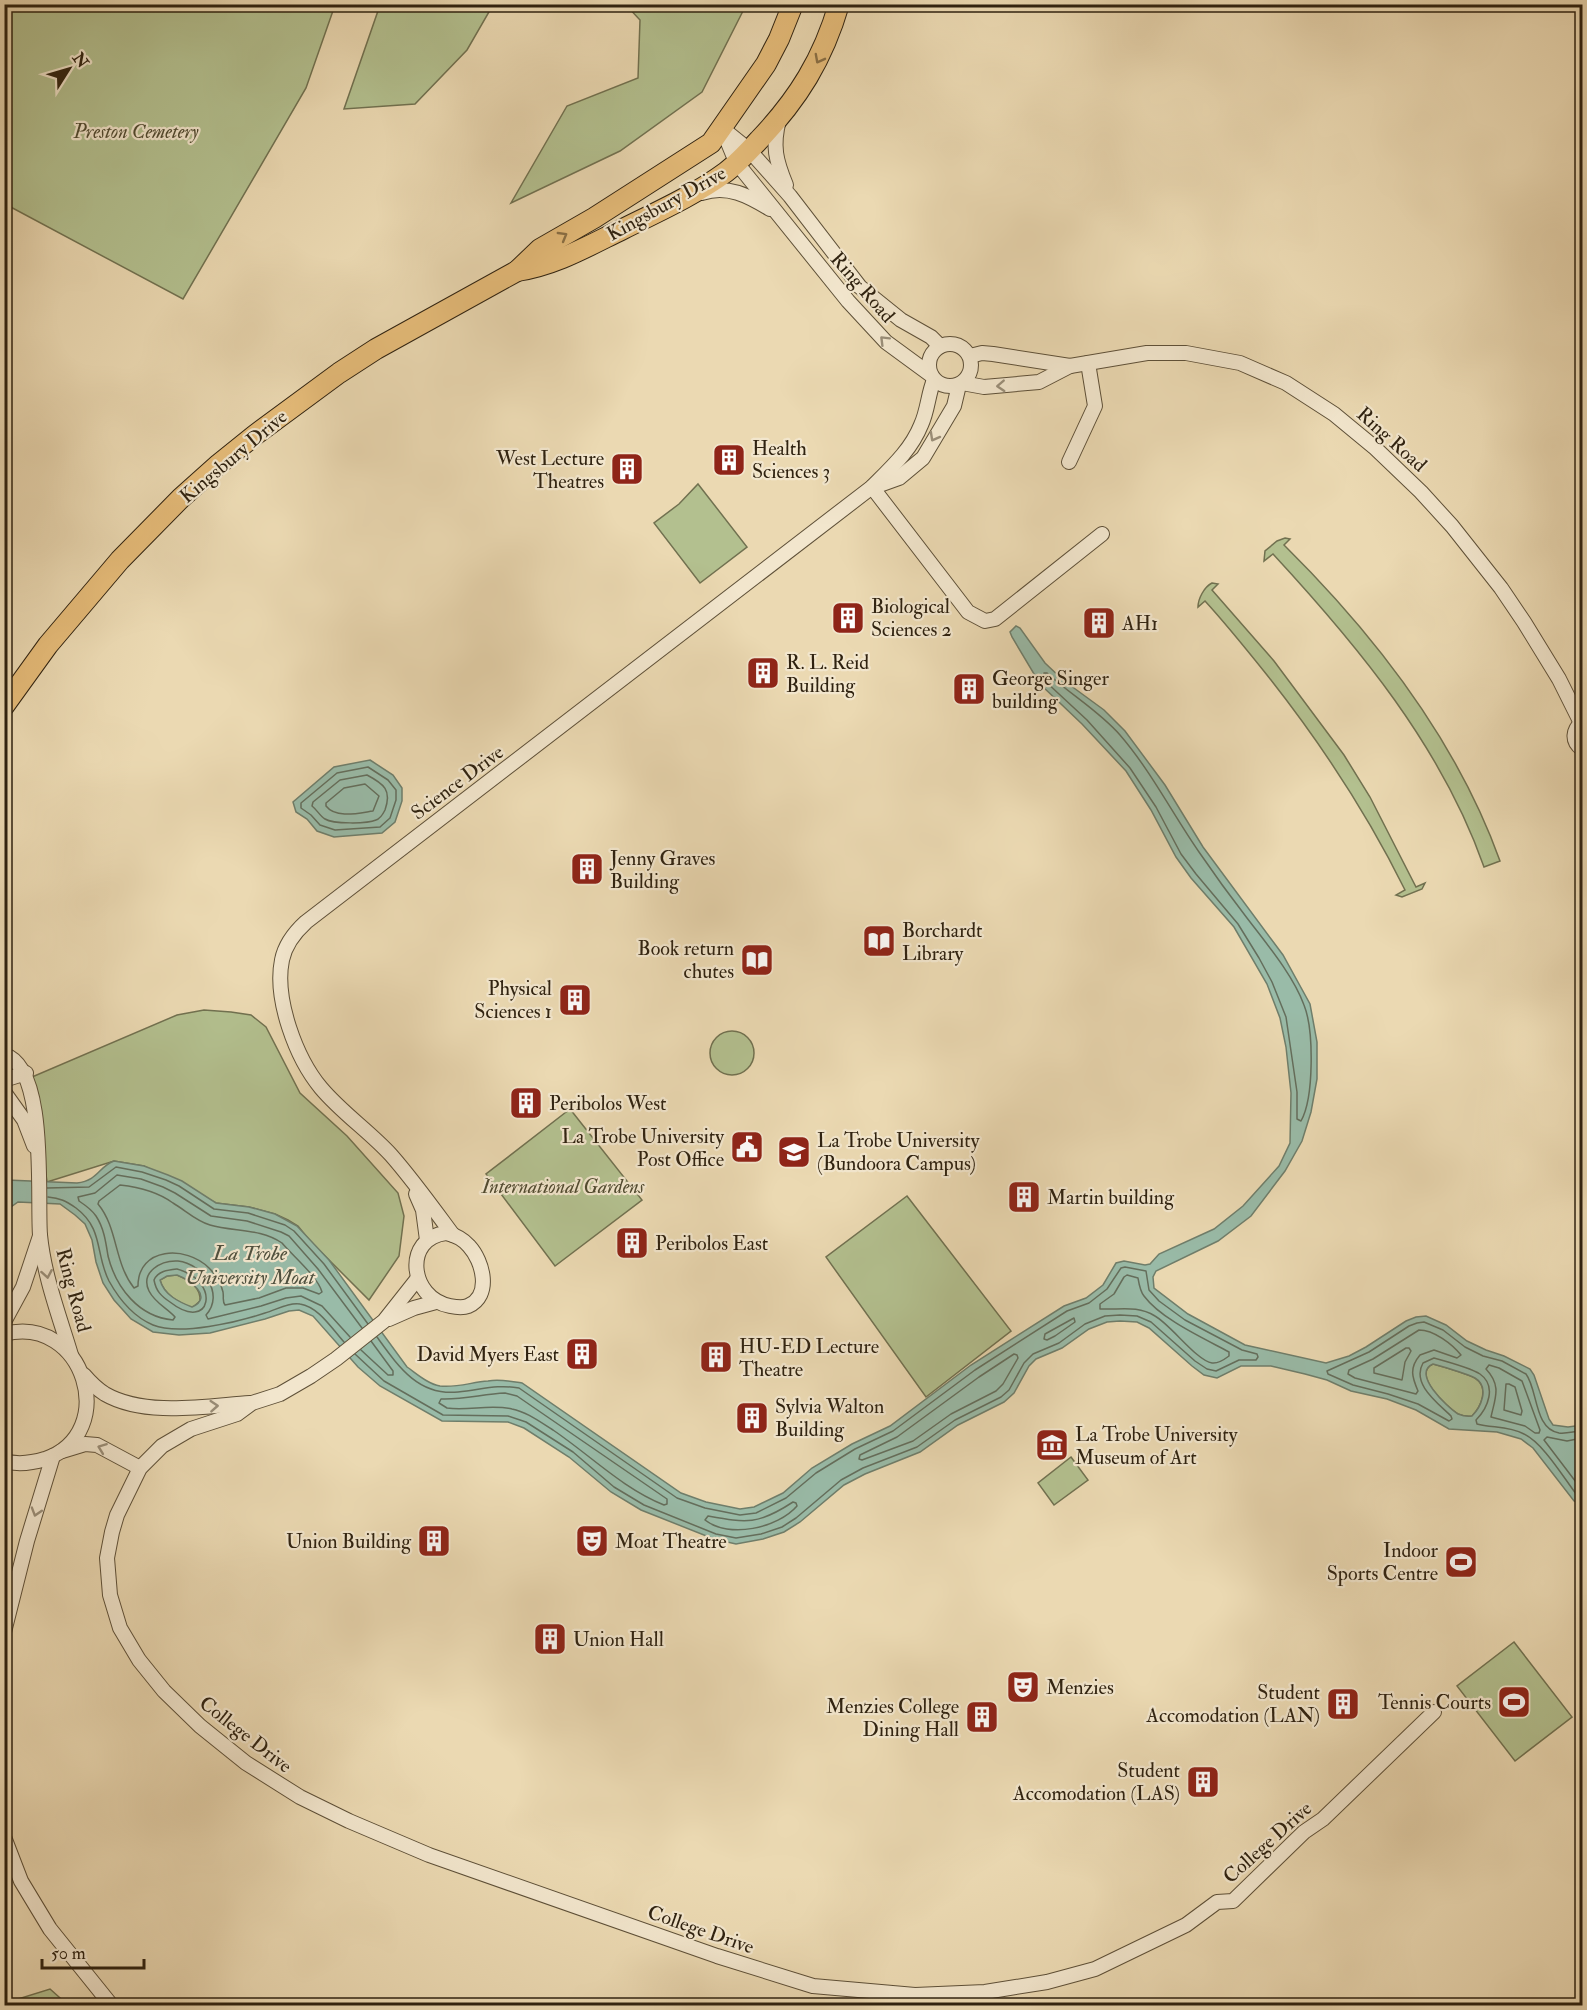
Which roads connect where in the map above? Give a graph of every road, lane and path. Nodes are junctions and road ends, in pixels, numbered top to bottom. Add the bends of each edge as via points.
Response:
1 (793, 4) edge
2 (839, 4) edge
3 (780, 118) junction
4 (722, 128) junction
5 (742, 156) junction
6 (790, 196) junction
7 (673, 204) junction
8 (777, 213) junction
9 (518, 271) junction
10 (940, 346) junction
11 (970, 356) junction
12 (1088, 363) junction
13 (1070, 366) junction
14 (933, 377) junction
15 (961, 384) junction
16 (910, 447) junction
17 (922, 458) junction
18 (1070, 462) dead end
19 (872, 487) junction
20 (1102, 534) dead end
21 (4, 706) edge
22 (1582, 723) edge
23 (1582, 749) edge
24 (5, 1055) edge
25 (26, 1073) junction
26 (4, 1080) edge
27 (4, 1092) edge
28 (39, 1166) junction
29 (406, 1173) junction
30 (40, 1234) junction
31 (453, 1235) junction
32 (427, 1240) junction
33 (418, 1278) junction
34 (436, 1302) junction
35 (384, 1321) junction
36 (4, 1322) edge
37 (4, 1334) edge
38 (71, 1354) junction
39 (84, 1375) junction
40 (252, 1403) junction
41 (56, 1454) junction
42 (4, 1461) edge
43 (140, 1468) junction
44 (4, 1555) edge
45 (4, 1603) edge
46 (4, 1632) edge
47 (1434, 1712) dead end
48 (4, 1837) edge
49 (112, 2006) edge

1 - 4 main road, Kingsbury Drive via 766,64
2 -> 3 main road, Kingsbury Drive via 808,79
3 - 5 main road, Kingsbury Drive
3 - 6 street, Ring Road via 774,137 775,152
4 - 5 street, Ring Road
9 -> 4 main road, Kingsbury Drive via 540,249 700,151
5 - 6 street, Ring Road
5 - 7 main road, Kingsbury Drive via 727,171
5 - 8 street, Ring Road
6 - 10 street, Ring Road via 865,291
7 - 8 street, Ring Road via 713,189 747,194
7 - 9 main road, Kingsbury Drive via 568,256 542,267
14 -> 8 street, Ring Road via 886,342
9 - 21 main road, Kingsbury Drive via 348,367 219,464 104,577
10 - 11 street via 956,344
10 - 14 street via 930,358
11 - 13 street, Ring Road via 993,354
11 - 15 street via 970,374
12 - 13 street, Ring Road
12 - 18 street via 1095,406
12 - 22 street, Ring Road via 1147,353 1218,357 1267,373 1334,414 1421,492 1459,535 1524,622
13 -> 15 street, Ring Road via 1039,382 984,387
14 - 15 street via 943,385
14 - 16 street, Science Drive via 922,424
15 -> 17 street, Science Drive via 954,406
16 - 17 street
16 - 19 street, Science Drive
17 - 19 street, Science Drive via 899,478
19 - 20 street via 968,612 985,621 995,619
19 - 29 street, Science Drive via 306,922 292,937 282,959 280,991 305,1064 338,1107
22 - 23 street via 1574,734
24 - 25 street via 12,1057
25 - 26 street
25 - 28 street, Ring Road via 37,1125
27 - 28 street, Ring Road via 24,1120
28 - 30 street, Ring Road
29 - 31 street, Science Drive
29 - 32 street, Science Drive via 423,1210
30 - 36 street, Ring Road via 23,1287
30 -> 38 street, Ring Road via 49,1286
31 - 32 street via 437,1234
31 - 34 street via 477,1256 484,1280 482,1290 477,1300 466,1307
32 - 33 street via 418,1254
33 - 34 street
33 - 35 street, College Drive
34 - 35 street, College Drive
35 - 40 street, College Drive via 296,1385
37 - 38 street via 29,1332 45,1336
38 - 39 street
39 -> 40 street, College Drive via 106,1394 130,1403 176,1408
39 - 41 street via 88,1396 85,1418 75,1437
40 - 43 street, College Drive via 237,1414 191,1429 162,1446
41 - 42 street via 33,1463
43 -> 41 street via 97,1445 85,1444
41 -> 46 street via 27,1541
43 - 47 street, College Drive via 117,1515 108,1558 110,1595 120,1628 164,1691 246,1763 320,1807 429,1855 813,1986 890,1994 985,1992 1095,1969 1186,1925 1217,1902 1233,1901
44 - 45 street
48 - 49 street via 21,1881 50,1929

